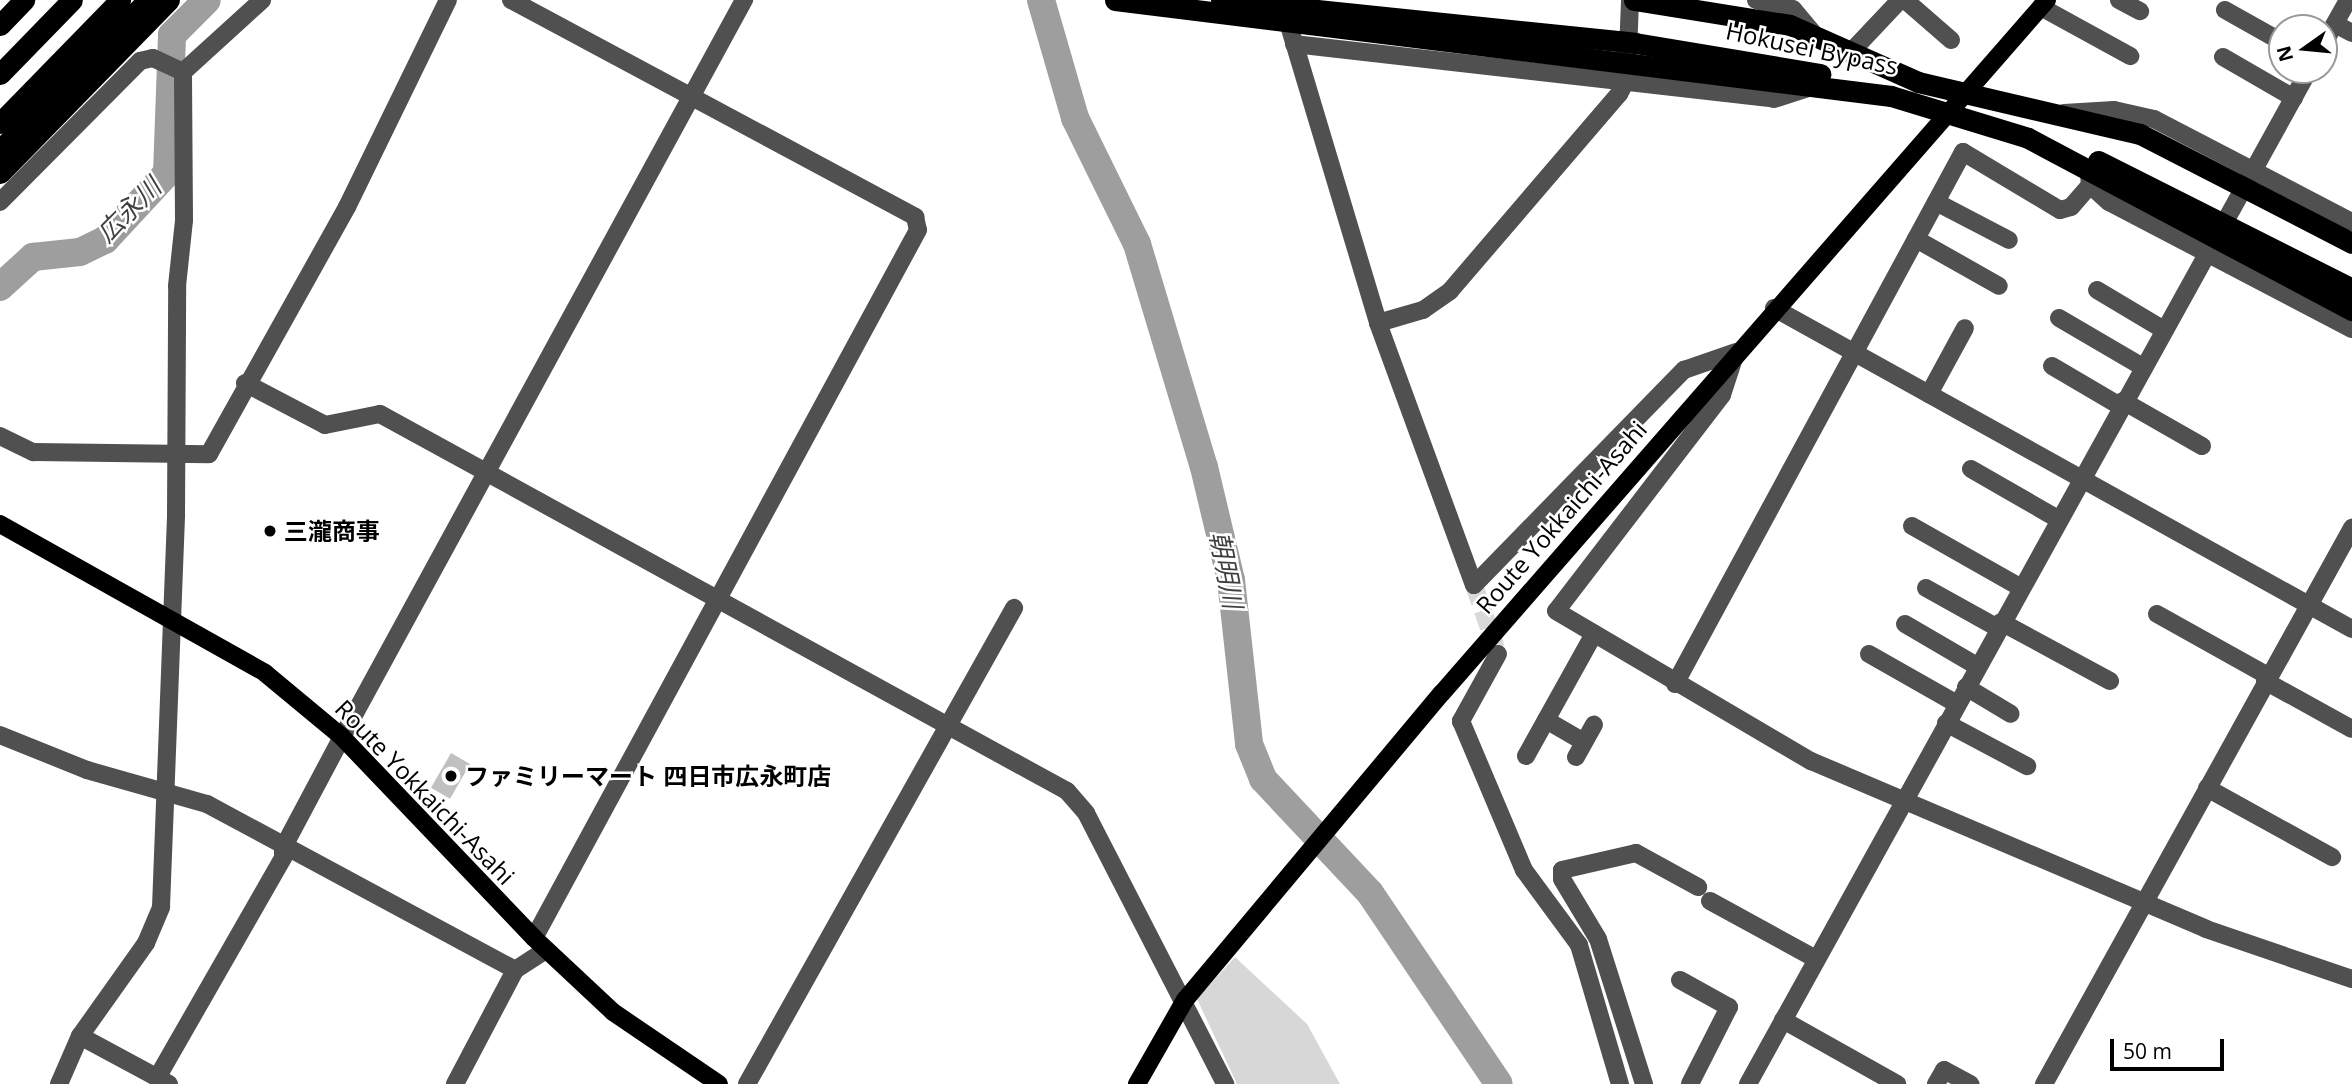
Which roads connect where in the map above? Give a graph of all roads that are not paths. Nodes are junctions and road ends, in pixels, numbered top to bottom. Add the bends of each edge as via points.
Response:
1 (24, 0) edge
2 (72, 0) edge
3 (120, 0) edge
4 (148, 0) edge
5 (169, 0) edge
6 (262, 0) edge
7 (448, 0) edge
8 (512, 0) edge
9 (744, 0) edge
10 (1115, 0) edge
11 (1221, 0) edge
12 (1281, 0) edge
13 (1632, 0) edge
14 (1902, 0) edge
15 (2119, 0) edge
16 (2348, 0) edge
17 (2044, 3) edge
18 (1752, 8) edge
19 (2225, 9) dead end
20 (2140, 11) dead end
21 (2338, 18) edge
22 (0, 25) edge
23 (2268, 34) edge
24 (1941, 36) dead end
25 (1294, 44) junction
26 (1851, 52) junction
27 (2130, 57) dead end
28 (2223, 57) dead end
29 (182, 71) junction
30 (0, 74) edge
31 (1627, 79) junction
32 (1820, 84) junction
33 (2301, 84) edge
34 (1961, 95) junction
35 (692, 97) junction
36 (2294, 97) junction
37 (1947, 111) junction
38 (2049, 114) junction
39 (0, 123) edge
40 (0, 150) edge
41 (2255, 167) junction
42 (0, 173) edge
43 (2089, 177) junction
44 (0, 202) edge
45 (1936, 202) junction
46 (2352, 222) edge
47 (1916, 239) junction
48 (2009, 240) dead end
49 (2352, 243) edge
50 (2206, 252) junction
51 (1998, 286) dead end
52 (2352, 289) edge
53 (2097, 290) dead end
54 (1774, 308) junction
55 (2352, 310) edge
56 (2059, 318) dead end
57 (1378, 324) junction
58 (1965, 328) dead end
59 (2352, 329) edge
60 (2164, 330) junction
61 (1736, 352) junction
62 (1854, 352) junction
63 (2052, 366) dead end
64 (2143, 367) junction
65 (245, 383) junction
66 (1930, 394) junction
67 (2122, 404) junction
68 (0, 436) edge
69 (2202, 446) dead end
70 (174, 455) junction
71 (1971, 469) dead end
72 (487, 473) junction
73 (2080, 477) junction
74 (2058, 519) junction
75 (0, 524) edge
76 (1912, 526) dead end
77 (2352, 528) edge
78 (2020, 587) junction
79 (1926, 588) dead end
80 (716, 600) junction
81 (2308, 604) junction
82 (1014, 608) dead end
83 (2157, 614) dead end
84 (168, 619) junction
85 (1905, 624) dead end
86 (2000, 625) junction
87 (2352, 629) edge
88 (1594, 634) junction
89 (1498, 654) dead end
90 (1869, 654) dead end
91 (1977, 666) junction
92 (2267, 679) junction
93 (2110, 681) dead end
94 (1675, 684) junction
95 (1966, 687) junction
96 (1957, 704) junction
97 (2011, 714) dead end
98 (1546, 720) junction
99 (1946, 723) junction
100 (1594, 725) dead end
101 (947, 726) junction
102 (2352, 729) edge
103 (0, 735) edge
104 (342, 737) junction
105 (1527, 757) dead end
106 (2028, 766) dead end
107 (2207, 788) junction
108 (168, 790) junction
109 (1904, 801) junction
110 (283, 848) junction
111 (2332, 857) dead end
112 (2146, 902) junction
113 (540, 944) junction
114 (1814, 958) junction
115 (514, 970) junction
116 (2352, 979) edge
117 (1680, 980) dead end
118 (1190, 995) junction
119 (1783, 1020) junction
120 (80, 1036) junction
121 (1610, 1043) junction
122 (157, 1078) edge
123 (59, 1084) edge
124 (455, 1084) edge
125 (719, 1084) edge
126 (747, 1084) edge
127 (1137, 1084) edge
128 (1225, 1084) edge
129 (1620, 1084) edge
130 (1633, 1084) edge
131 (1644, 1084) edge
132 (1690, 1084) edge
133 (1748, 1084) edge
134 (1897, 1084) edge
135 (1936, 1084) edge
136 (1970, 1084) edge
137 (2044, 1084) edge

1 - 22 highway
2 - 30 highway
3 - 39 highway
4 - 40 highway
5 - 42 highway
6 - 29 street
7 - 65 street via 347,207
8 - 35 street
9 - 35 street
10 - 32 highway
11 - 52 highway, Hokusei Bypass via 1635,43 1803,70 1897,92 2071,149
12 - 25 street
13 - 18 highway
13 - 31 street
14 - 24 street
14 - 26 street
15 - 20 street
16 - 21 street
17 - 27 street
17 - 34 main road, Route Yokkaichi-Asahi
18 - 26 highway
19 - 23 street
25 - 31 street
25 - 57 street
26 - 34 highway
28 - 36 street
29 - 44 street via 153,58 140,61
29 - 70 street via 184,220 177,286
31 - 32 street via 1774,99
31 - 57 street via 1450,291 1423,310
32 - 37 highway
33 - 36 street
34 - 37 main road, Route Yokkaichi-Asahi
34 - 38 highway
35 - 72 street
35 - 80 street via 915,216 918,229
36 - 41 street
37 - 43 highway via 2028,138
37 - 54 main road, Route Yokkaichi-Asahi
38 - 41 street via 2135,113
38 - 49 highway via 2111,125 2168,146
41 - 46 street
41 - 50 street
43 - 45 street via 2071,207 2060,210 1963,152
43 - 50 street via 2109,202
43 - 55 highway via 2147,202
45 - 47 street
45 - 48 street
47 - 51 street
47 - 62 street
50 - 59 street
50 - 60 street
53 - 60 street
54 - 61 main road, Route Yokkaichi-Asahi
54 - 62 street
56 - 64 street
57 - 61 street via 1474,585 1684,370
58 - 66 street
60 - 64 street
61 - 88 street via 1721,395 1556,611
61 - 118 main road, Route Yokkaichi-Asahi
62 - 66 street
62 - 94 street
63 - 67 street
64 - 67 street
65 - 70 street via 209,454
65 - 72 street via 326,425 380,414
66 - 73 street
67 - 69 street
67 - 73 street
68 - 70 street via 33,452
70 - 84 street
71 - 74 street
72 - 80 street
72 - 104 street
73 - 74 street
73 - 81 street
74 - 78 street
75 - 84 main road, Route Yokkaichi-Asahi
76 - 78 street
77 - 81 street
78 - 86 street
79 - 86 street
80 - 101 street
80 - 113 street
81 - 87 street
81 - 92 street
82 - 101 street
83 - 92 street
84 - 104 main road, Route Yokkaichi-Asahi via 265,673
84 - 108 street
85 - 91 street
86 - 91 street
86 - 93 street
88 - 94 street
88 - 98 street
89 - 121 street via 1461,721 1524,870 1579,945
90 - 96 street
91 - 95 street
92 - 102 street
92 - 107 street
94 - 109 street via 1786,748
95 - 96 street
95 - 97 street
96 - 99 street
98 - 100 street via 1580,749
98 - 105 street
99 - 106 street
99 - 109 street
101 - 118 street via 1067,791
101 - 126 street
103 - 108 street via 88,770
104 - 110 street
104 - 113 main road, Route Yokkaichi-Asahi
107 - 111 street
107 - 112 street
108 - 110 street via 207,804
108 - 120 street via 156,924
109 - 112 street
109 - 114 street
110 - 115 street
110 - 122 street via 283,858
112 - 116 street via 2290,962
112 - 137 street
113 - 115 street
113 - 125 main road, Route Yokkaichi-Asahi via 613,1012
114 - 119 street
114 - 131 street via 1636,853 1562,870 1562,879 1598,939
115 - 124 street
117 - 132 street via 1729,1007
118 - 127 main road, Route Yokkaichi-Asahi
118 - 128 street
119 - 133 street
119 - 134 street
120 - 122 street
120 - 123 street
121 - 129 street
121 - 130 street
135 - 136 street via 1944,1070

